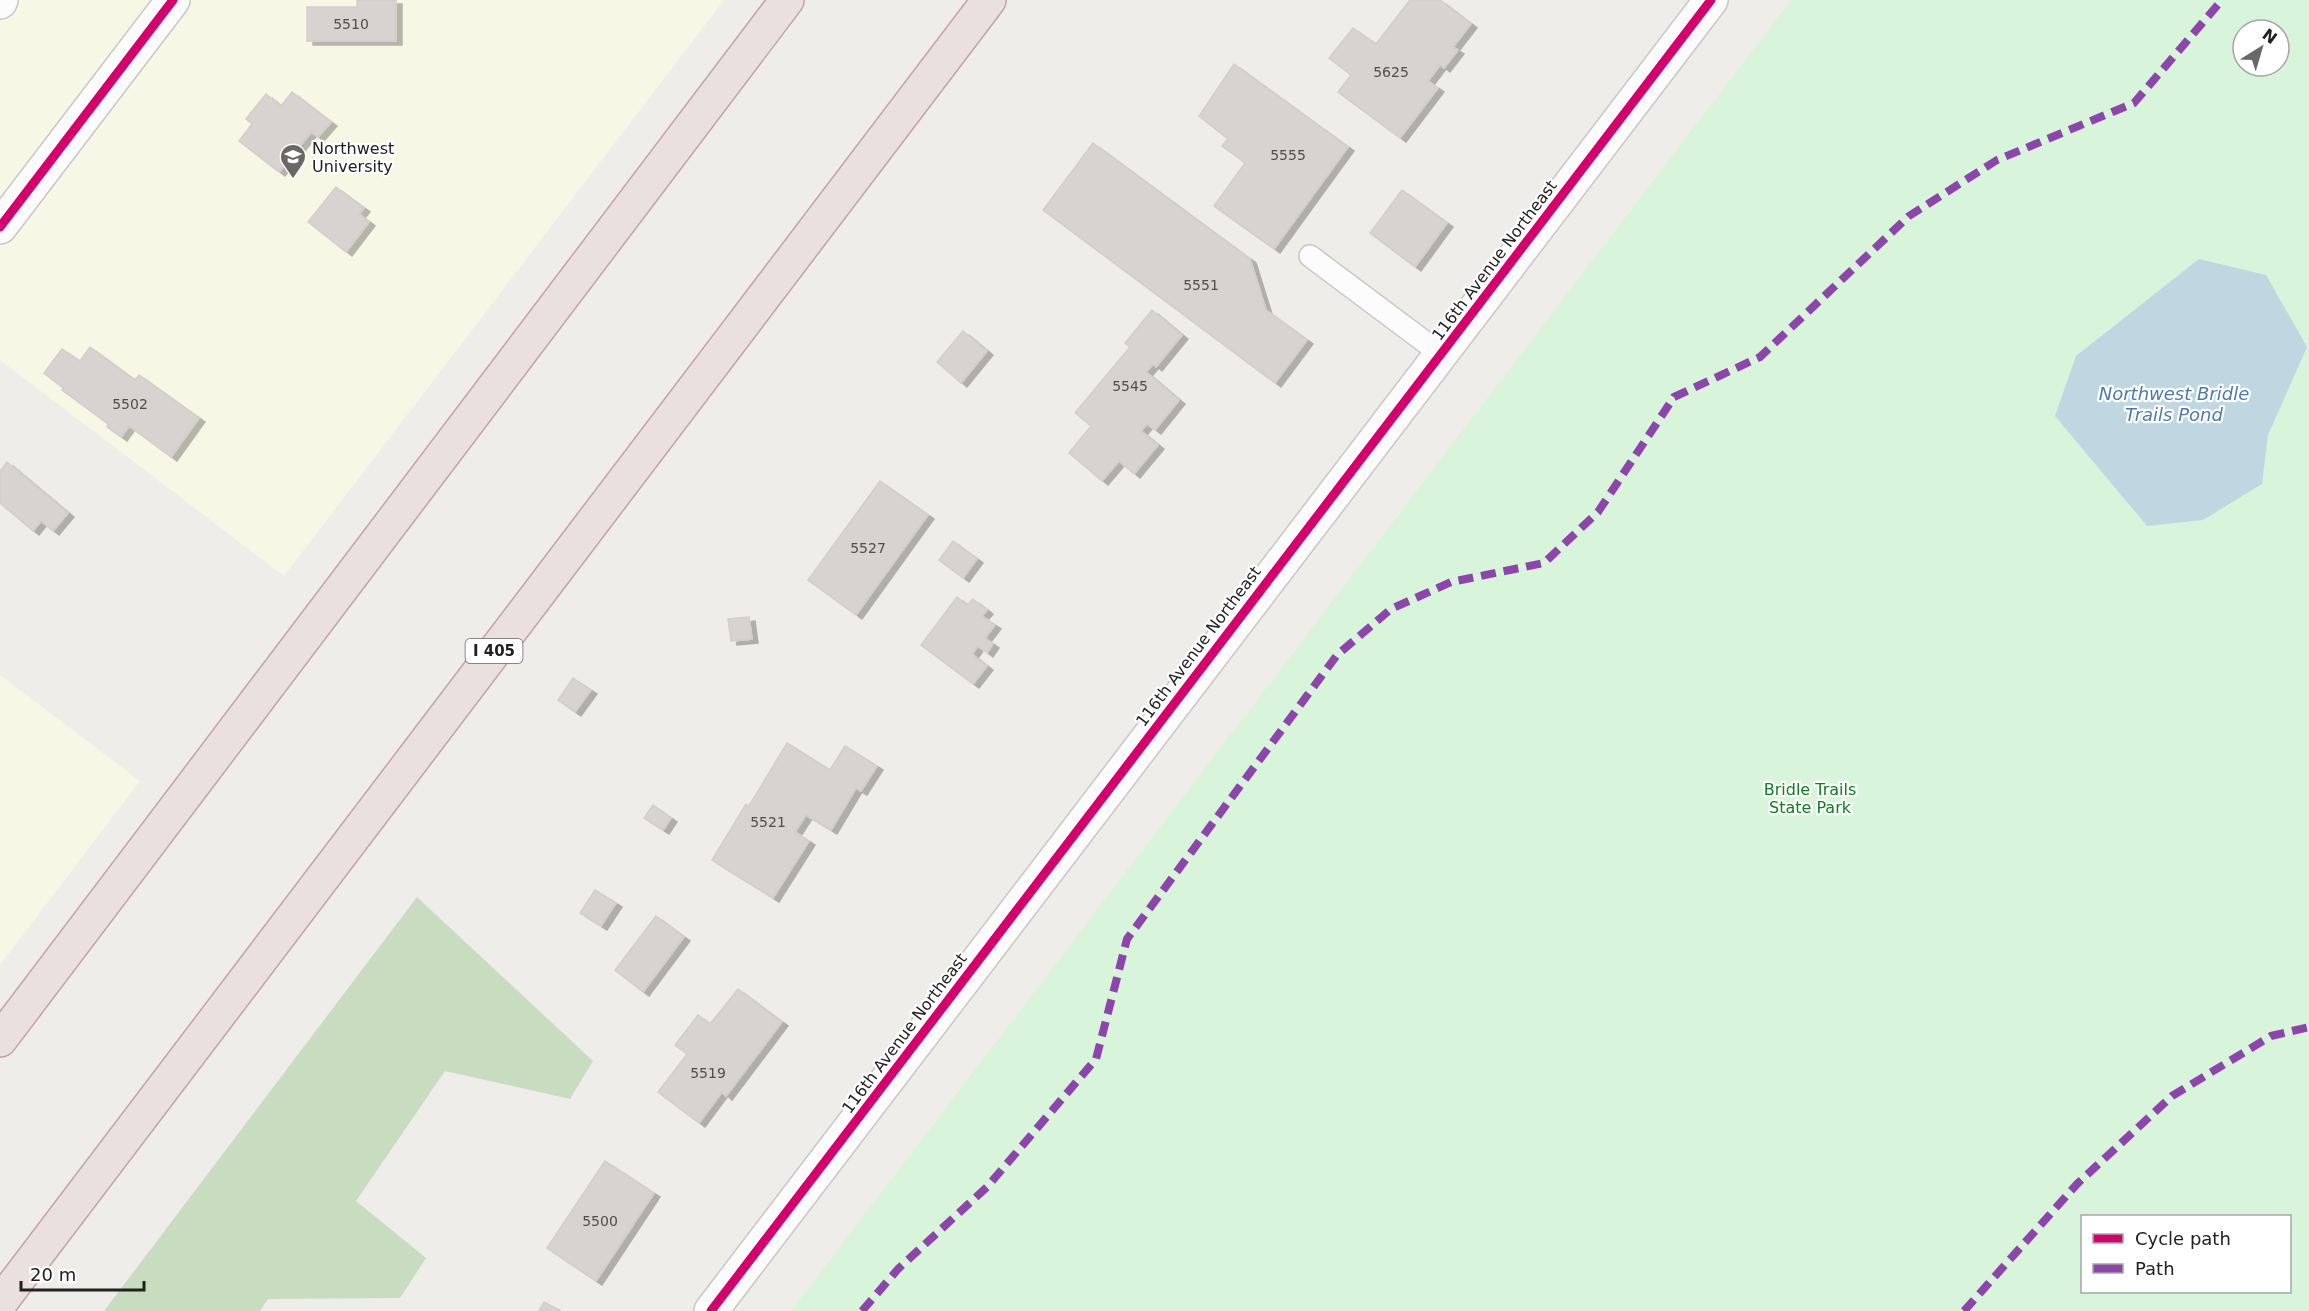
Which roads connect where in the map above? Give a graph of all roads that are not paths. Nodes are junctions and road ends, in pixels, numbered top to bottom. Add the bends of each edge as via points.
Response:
1 (173, 0) edge
2 (787, 0) edge
3 (988, 0) edge
4 (1711, 0) edge
5 (0, 227) edge
6 (1310, 256) dead end
7 (1441, 354) junction
8 (0, 1040) edge
9 (0, 1303) edge
10 (711, 1311) edge

1 - 5 street
2 - 8 highway
3 - 9 highway, I 405
4 - 7 street, 116th Avenue Northeast
6 - 7 lane
7 - 10 street, 116th Avenue Northeast

